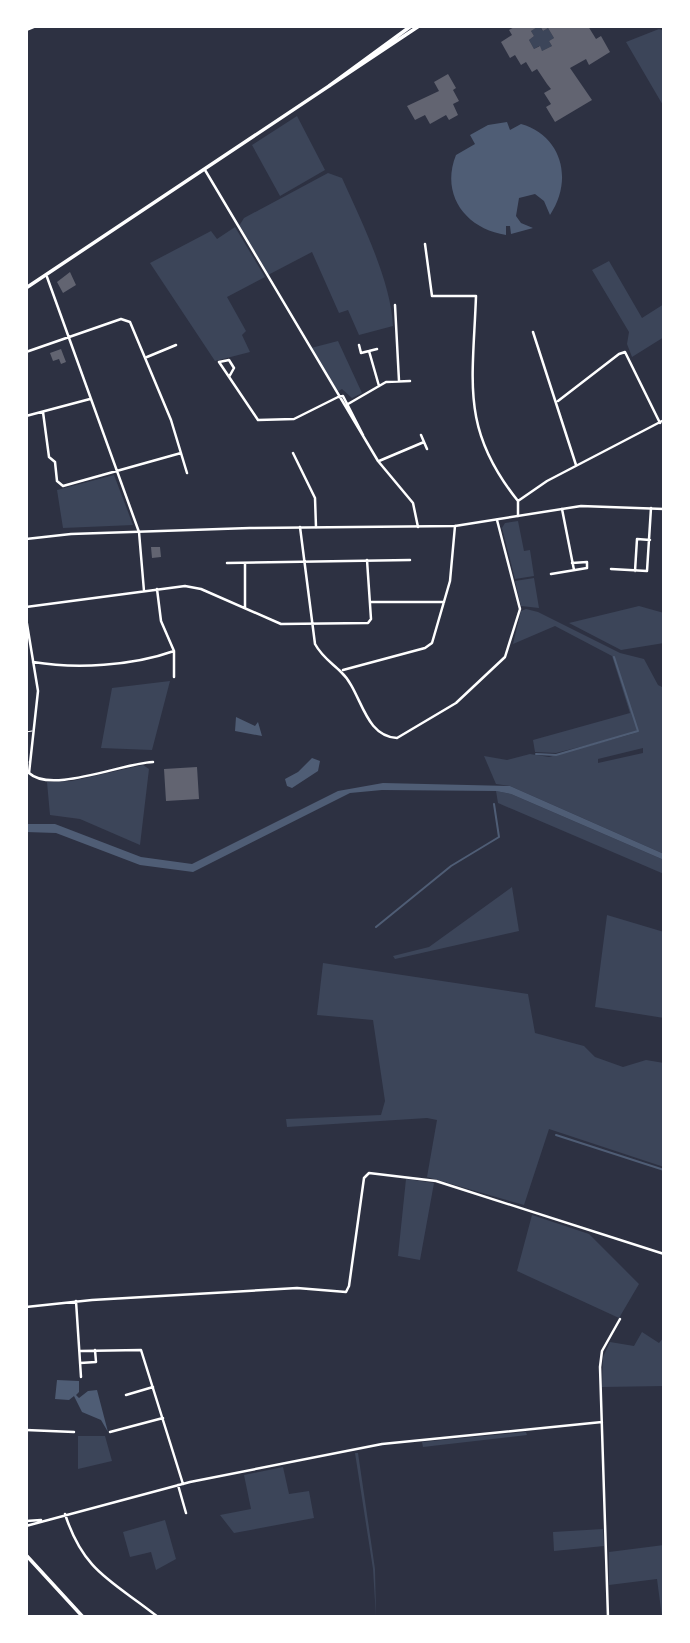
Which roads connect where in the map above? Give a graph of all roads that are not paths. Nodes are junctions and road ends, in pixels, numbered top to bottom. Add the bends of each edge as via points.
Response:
1 (36, 26) edge
2 (411, 26) edge
3 (419, 26) edge
4 (26, 30) edge
5 (329, 86) junction
6 (205, 170) junction
7 (425, 244) dead end
8 (47, 277) junction
9 (26, 288) edge
10 (395, 305) dead end
11 (533, 332) dead end
12 (69, 336) junction
13 (176, 345) dead end
14 (359, 345) dead end
15 (377, 349) dead end
16 (369, 351) junction
17 (26, 352) edge
18 (146, 358) junction
19 (229, 377) junction
20 (410, 380) dead end
21 (398, 382) junction
22 (379, 386) junction
23 (338, 397) junction
24 (90, 399) junction
25 (558, 401) junction
26 (348, 404) junction
27 (43, 412) junction
28 (26, 415) edge
29 (662, 422) edge
30 (421, 435) dead end
31 (364, 438) junction
32 (424, 442) junction
33 (427, 449) dead end
34 (181, 453) junction
35 (293, 453) dead end
36 (377, 461) junction
37 (576, 466) junction
38 (116, 472) junction
39 (187, 473) dead end
40 (518, 501) junction
41 (651, 508) junction
42 (562, 509) junction
43 (664, 509) edge
44 (518, 516) junction
45 (497, 520) junction
46 (456, 526) junction
47 (300, 527) junction
48 (316, 527) junction
49 (418, 527) junction
50 (139, 532) junction
51 (26, 539) edge
52 (650, 540) junction
53 (367, 560) junction
54 (411, 560) dead end
55 (303, 562) junction
56 (245, 563) junction
57 (572, 563) junction
58 (227, 564) dead end
59 (611, 569) dead end
60 (574, 570) junction
61 (635, 570) junction
62 (551, 575) dead end
63 (157, 589) junction
64 (144, 591) junction
65 (370, 602) junction
66 (445, 602) junction
67 (26, 607) edge
68 (245, 609) junction
69 (26, 618) edge
70 (310, 624) junction
71 (174, 652) junction
72 (33, 662) junction
73 (341, 671) junction
74 (174, 677) dead end
75 (32, 731) junction
76 (26, 732) edge
77 (27, 762) edge
78 (153, 762) dead end
79 (664, 1254) edge
80 (76, 1301) junction
81 (26, 1307) edge
82 (620, 1320) dead end
83 (94, 1350) junction
84 (80, 1351) junction
85 (80, 1363) junction
86 (81, 1377) dead end
87 (153, 1387) junction
88 (126, 1395) dead end
89 (163, 1418) junction
90 (601, 1422) junction
91 (26, 1430) edge
92 (74, 1432) dead end
93 (110, 1432) dead end
94 (183, 1484) junction
95 (178, 1485) junction
96 (186, 1513) dead end
97 (65, 1514) junction
98 (26, 1523) edge
99 (26, 1555) edge
100 (83, 1617) edge
101 (158, 1617) edge
102 (608, 1617) edge

1 - 4 street
2 - 5 main road
3 - 5 main road
5 - 6 main road
6 - 8 main road
6 - 23 street
7 - 40 street via 432,296 476,296 474,414 491,465
8 - 9 main road
8 - 12 street
10 - 21 street
11 - 25 street
12 - 17 street
12 - 18 street via 124,319 132,324
12 - 24 street
13 - 18 street
14 - 16 street via 361,354
15 - 16 street
16 - 22 street
18 - 34 street
19 - 19 street via 224,369 219,362 229,360 234,368
19 - 23 street via 258,420 294,419
20 - 21 street
21 - 22 street
22 - 26 street
23 - 26 street via 343,396
23 - 31 street
24 - 27 street
24 - 38 street
25 - 29 street via 625,352
25 - 37 street
26 - 31 street
27 - 28 street
27 - 38 street via 49,457 55,462 59,485
29 - 37 street
30 - 32 street
31 - 36 street
32 - 33 street
32 - 36 street
34 - 38 street
34 - 39 street
35 - 48 street via 315,498
36 - 49 street via 408,494
37 - 40 street
38 - 50 street
40 - 44 street
41 - 42 street via 597,505
41 - 43 street
41 - 52 street
42 - 44 street
42 - 57 street
44 - 45 street
45 - 46 street
45 - 73 street via 520,609 505,657 480,683 456,703 392,738 381,734 369,719
46 - 49 street
46 - 66 street
47 - 48 street
47 - 50 street
47 - 55 street
48 - 49 street
50 - 51 street
50 - 64 street
52 - 61 street via 648,571
52 - 61 street via 637,539
53 - 54 street
53 - 55 street
53 - 65 street
55 - 56 street
55 - 70 street
56 - 58 street
56 - 68 street
57 - 60 street
57 - 60 street via 587,562 587,568
59 - 61 street
60 - 62 street
63 - 64 street
63 - 68 street via 192,587
63 - 71 street via 161,621
64 - 67 street
65 - 66 street
65 - 70 street via 368,623
66 - 73 street via 436,636 425,648
68 - 70 street via 281,624
69 - 72 street
70 - 73 street via 318,650
71 - 72 street via 111,662
71 - 74 street
72 - 75 street via 38,691
75 - 76 lane
75 - 77 street
77 - 78 street via 29,774 43,780
79 - 80 street via 436,1181 369,1172 364,1178 346,1292 297,1288
80 - 81 street
80 - 84 street
82 - 90 street via 600,1357
83 - 84 street
83 - 85 street via 96,1362
83 - 87 street via 141,1350
84 - 85 street
85 - 86 street
87 - 88 street
87 - 89 street
89 - 93 street
89 - 94 street
90 - 94 street via 382,1444
90 - 102 street
91 - 92 street
94 - 95 street
95 - 96 street
95 - 97 street
97 - 98 street
97 - 101 street via 74,1541 91,1566
99 - 100 main road

